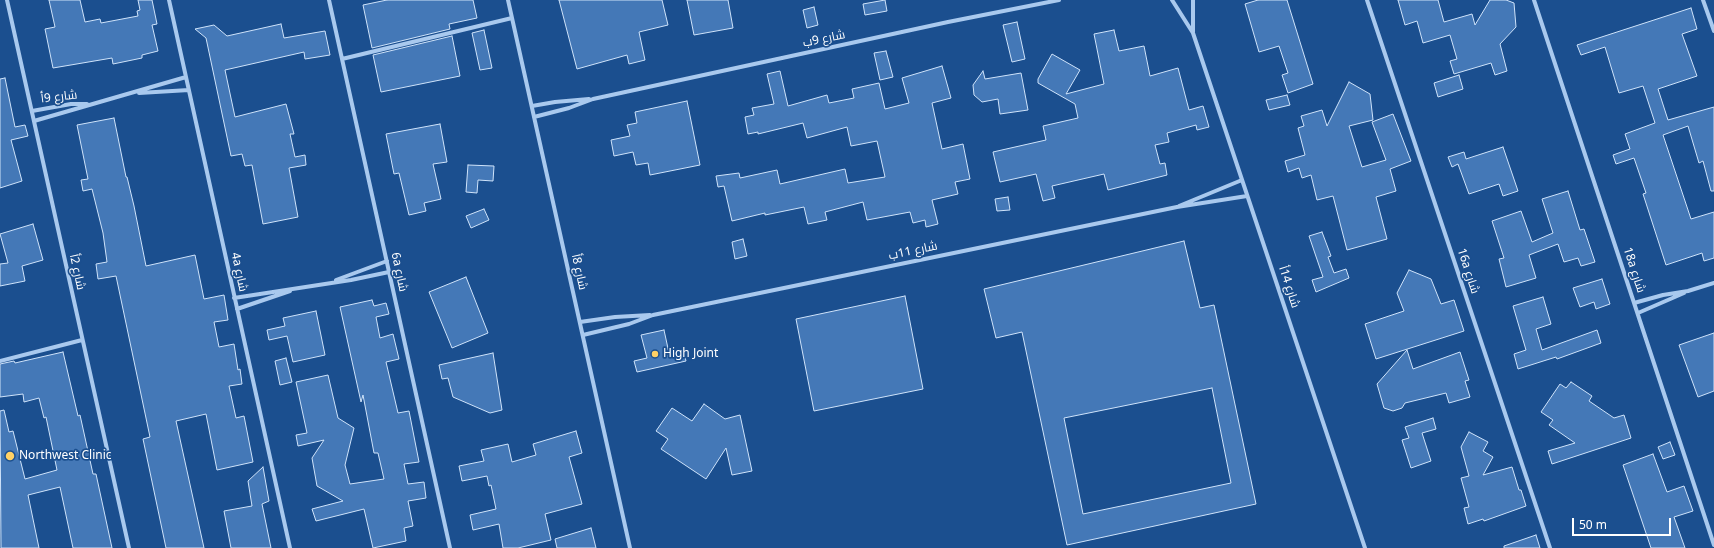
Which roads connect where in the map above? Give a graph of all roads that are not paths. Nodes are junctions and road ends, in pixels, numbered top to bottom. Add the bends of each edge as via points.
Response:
1 (7, 0) edge
2 (169, 0) edge
3 (329, 0) edge
4 (508, 0) edge
5 (1059, 0) edge
6 (1172, 0) edge
7 (1193, 0) edge
8 (1367, 0) edge
9 (1534, 0) edge
10 (1703, 0) edge
11 (512, 18) junction
12 (1714, 31) edge
13 (1193, 33) junction
14 (342, 59) junction
15 (186, 77) junction
16 (189, 90) junction
17 (135, 92) junction
18 (593, 99) junction
19 (89, 104) junction
20 (532, 106) junction
21 (32, 111) junction
22 (534, 117) junction
23 (34, 121) junction
24 (1242, 180) junction
25 (1248, 196) junction
26 (1177, 207) junction
27 (387, 261) junction
28 (389, 272) junction
29 (332, 282) junction
30 (1714, 283) edge
31 (294, 290) junction
32 (1688, 291) junction
33 (234, 298) junction
34 (1634, 303) junction
35 (237, 309) junction
36 (1638, 313) junction
37 (653, 315) junction
38 (580, 322) junction
39 (583, 335) junction
40 (82, 340) junction
41 (0, 361) edge
42 (1714, 545) edge
43 (129, 548) edge
44 (290, 548) edge
45 (450, 548) edge
46 (630, 548) edge
47 (1365, 548) edge
48 (1550, 548) edge

1 - 21 street, شارع 2أ
2 - 15 street, 4a شارع
3 - 14 street, 6a شارع
4 - 11 street, شارع 8أ
5 - 18 street, شارع 9ب
6 - 13 street, شارع 14أ
7 - 13 street, شارع 14أ
8 - 48 street, 16a شارع
9 - 34 street, 18a شارع
10 - 12 street
11 - 14 street
11 - 20 street, شارع 8أ
13 - 24 street, شارع 14أ
14 - 27 street, 6a شارع
15 - 16 street, 4a شارع
15 - 17 street, شارع 9أ
16 - 17 street, شارع 9أ
16 - 33 street, 4a شارع
17 - 19 street, شارع 9أ
18 - 20 street, شارع 9ب
18 - 22 street, شارع 9ب
19 - 21 street, شارع 9أ via 71,104
19 - 23 street, شارع 9أ
20 - 22 street, شارع 8أ
21 - 23 street, شارع 2أ
22 - 38 street, شارع 8أ
23 - 40 street, شارع 2أ
24 - 25 street, شارع 14أ
24 - 26 street, شارع 11ب
25 - 26 street, شارع 11ب
25 - 47 street, شارع 14أ
26 - 37 street, شارع 11ب
27 - 28 street, 6a شارع
27 - 29 street
28 - 29 street
28 - 45 street, 6a شارع
29 - 31 street
30 - 32 street
31 - 33 street
31 - 35 street
32 - 34 street
32 - 36 street
33 - 35 street, 4a شارع
34 - 36 street, 18a شارع
35 - 44 street, 4a شارع
36 - 42 street, 18a شارع
37 - 38 street, شارع 11ب
37 - 39 street, شارع 11ب
38 - 39 street, شارع 8أ
39 - 46 street, شارع 8أ
40 - 41 street
40 - 43 street, شارع 2أ

